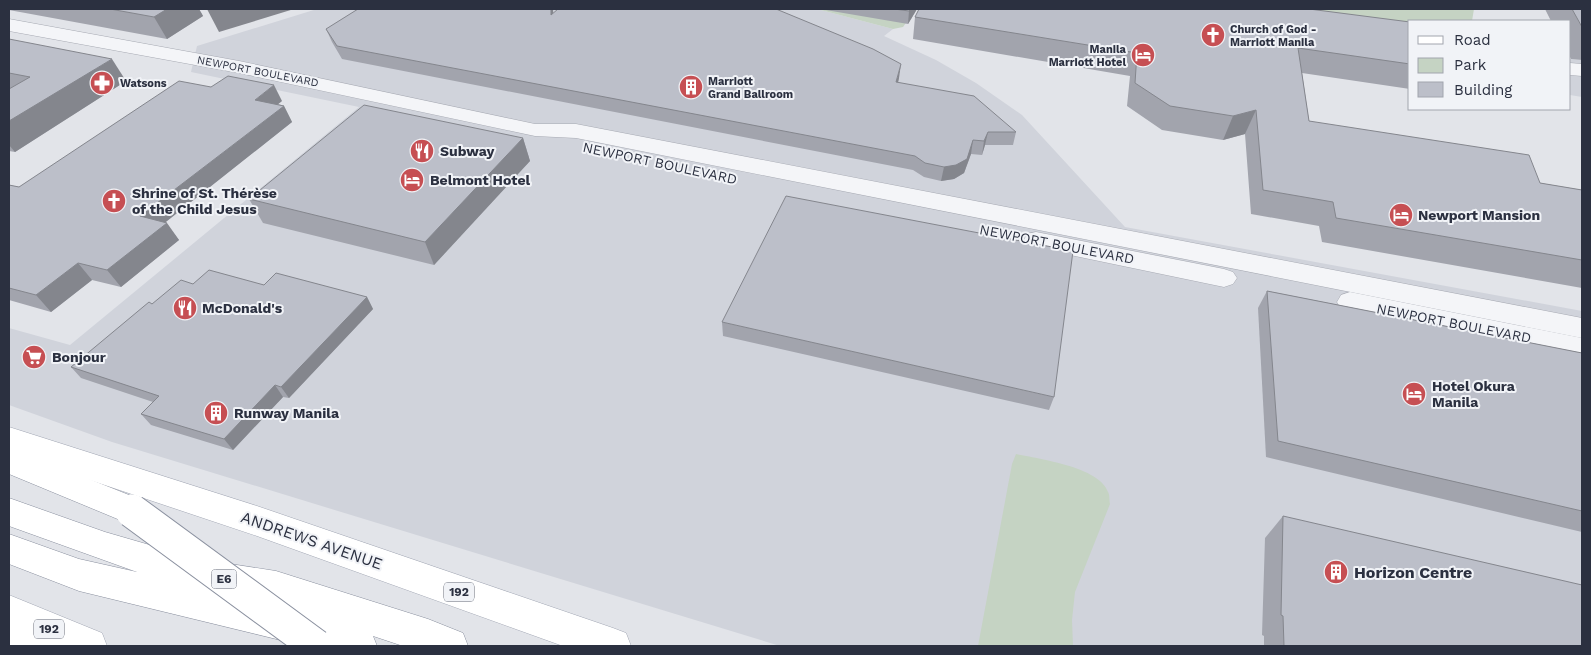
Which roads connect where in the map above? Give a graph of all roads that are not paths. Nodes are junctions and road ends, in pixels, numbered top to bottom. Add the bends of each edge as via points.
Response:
1 (9, 25) edge
2 (1528, 328) junction
3 (1582, 328) edge
4 (1582, 348) edge
5 (9, 440) edge
6 (9, 460) edge
7 (9, 512) edge
8 (9, 549) edge
9 (9, 612) edge
10 (9, 627) edge
11 (56, 646) edge
12 (89, 646) edge
13 (316, 646) edge
14 (359, 646) edge
15 (450, 646) edge
16 (613, 646) edge

1 - 2 street, NEWPORT BOULEVARD via 239,67 535,130 560,143
2 - 3 street, NEWPORT BOULEVARD
2 - 4 street, NEWPORT BOULEVARD
5 - 16 main road, ANDREWS AVENUE / 192 via 257,520
6 - 13 main road, E6, bridge via 132,511
7 - 15 main road via 105,547 198,575 276,587
8 - 14 main road via 79,575 315,631
9 - 12 main road, 192
10 - 11 main road

